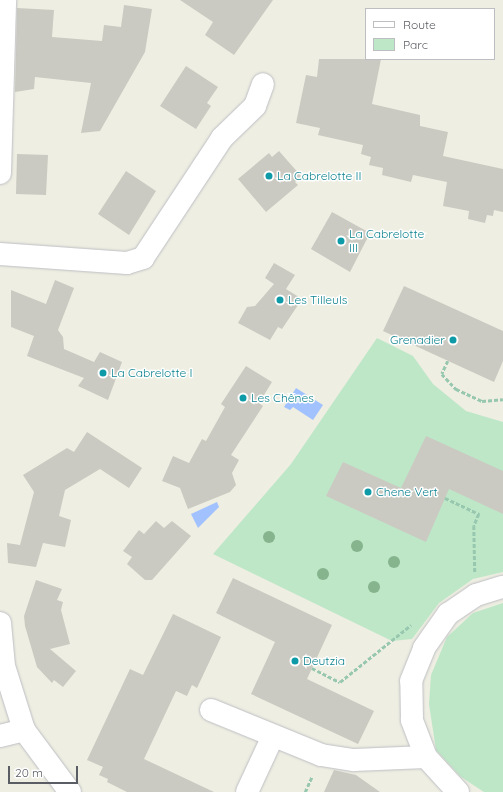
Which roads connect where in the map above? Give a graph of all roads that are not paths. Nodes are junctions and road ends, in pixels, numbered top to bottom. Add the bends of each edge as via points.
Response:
1 (4, 0) edge
2 (263, 84) dead end
3 (0, 172) edge
4 (0, 254) edge
5 (503, 587) edge
6 (0, 623) edge
7 (2, 665) edge
8 (211, 710) dead end
9 (24, 730) junction
10 (0, 736) edge
11 (273, 736) junction
12 (426, 757) junction
13 (70, 792) edge
14 (247, 792) edge
15 (458, 792) edge

1 - 3 street
2 - 4 street via 255,106 222,138 143,258 127,263
5 - 12 street via 476,595 448,614 424,648 412,681 412,720
6 - 7 street
7 - 9 street
8 - 11 street
9 - 10 street
9 - 13 street
11 - 12 street via 322,755 354,760
11 - 14 street
12 - 15 street

